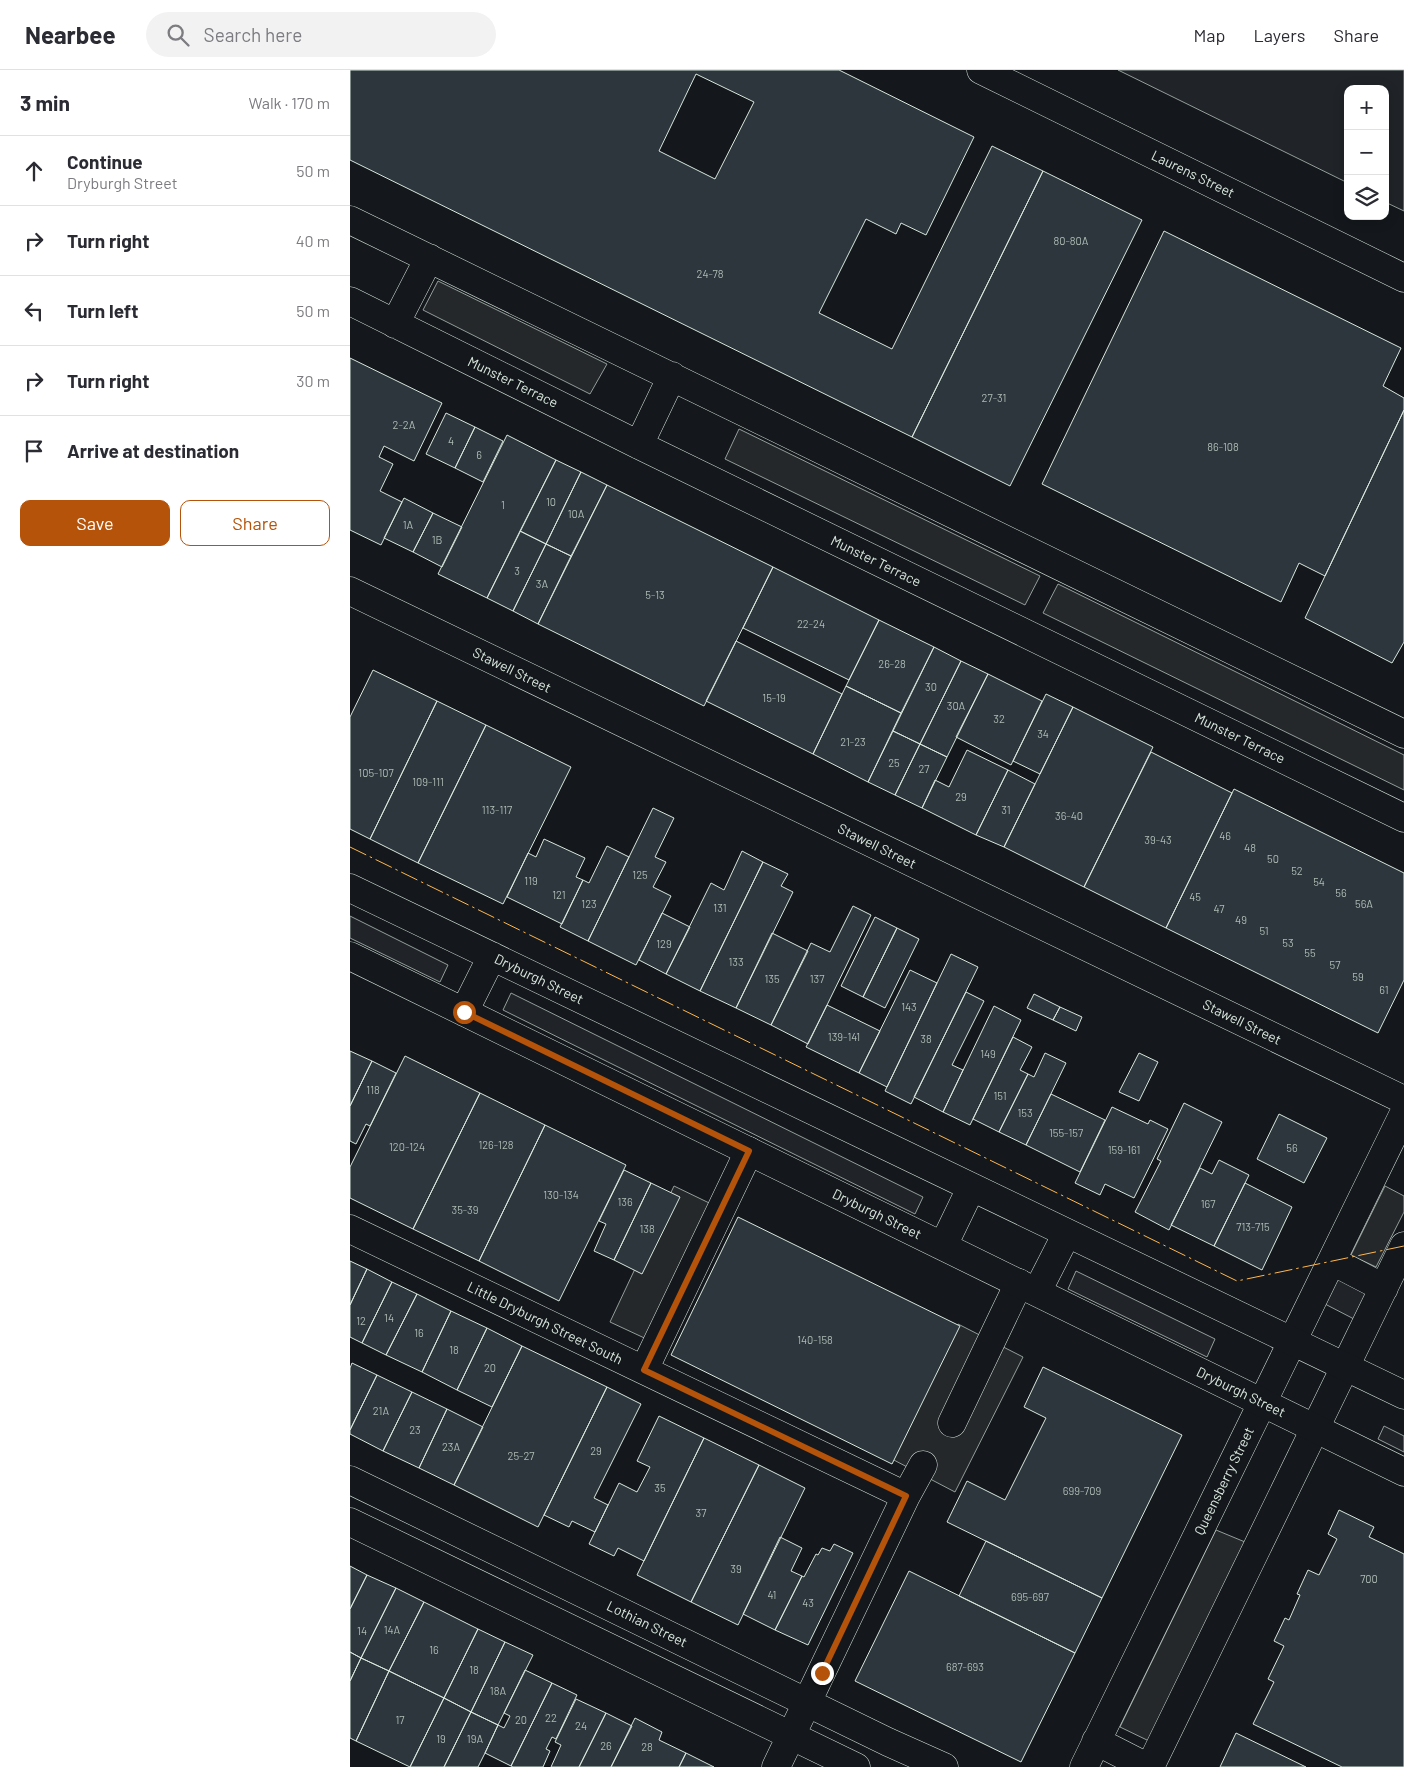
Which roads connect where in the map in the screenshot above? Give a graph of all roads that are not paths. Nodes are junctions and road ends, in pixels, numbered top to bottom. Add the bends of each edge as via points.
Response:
1 (981, 70) edge
2 (350, 220) edge
3 (429, 258) junction
4 (1404, 278) edge
5 (350, 302) edge
6 (395, 324) junction
7 (672, 376) junction
8 (639, 445) junction
9 (350, 592) edge
10 (1404, 734) edge
11 (1404, 818) edge
12 (350, 888) edge
13 (350, 956) edge
14 (492, 956) junction
15 (464, 1012) junction
16 (1404, 1100) edge
17 (1404, 1113) edge
18 (749, 1151) junction
19 (971, 1188) junction
20 (350, 1229) edge
21 (1066, 1233) junction
22 (943, 1246) junction
23 (1404, 1246) edge
24 (1332, 1261) junction
25 (1028, 1288) junction
26 (1384, 1288) junction
27 (1292, 1342) junction
28 (1346, 1367) junction
29 (644, 1370) junction
30 (1404, 1396) edge
31 (1262, 1402) junction
32 (952, 1423) dead end
33 (1316, 1429) junction
34 (923, 1465) dead end
35 (1404, 1472) edge
36 (350, 1480) edge
37 (906, 1496) junction
38 (350, 1522) edge
39 (664, 1632) junction
40 (647, 1666) junction
41 (808, 1702) junction
42 (792, 1737) junction
43 (1096, 1741) junction
44 (776, 1767) edge
45 (856, 1767) edge
46 (944, 1767) edge
47 (1084, 1767) edge
48 (1149, 1767) edge

1 - 4 street, Laurens Street
2 - 3 street
3 - 6 street
3 - 7 street
5 - 6 street, Munster Terrace
6 - 8 street, Munster Terrace
7 - 8 street
7 - 10 street
8 - 11 street, Munster Terrace
9 - 16 street, Stawell Street
12 - 14 street, Dryburgh Street
13 - 15 street, Dryburgh Street
14 - 15 street
14 - 19 street, Dryburgh Street
15 - 18 street, Dryburgh Street
17 - 24 street, Queensberry Street
18 - 22 street, Dryburgh Street
18 - 29 street
19 - 21 street, Dryburgh Street
19 - 22 street
20 - 29 street, Little Dryburgh Street South
21 - 25 street
21 - 27 street, Dryburgh Street
22 - 25 street, Dryburgh Street
23 - 26 street
24 - 26 street
24 - 27 street, Queensberry Street
25 - 31 street, Dryburgh Street
25 - 32 street
26 - 28 street
27 - 28 street, Dryburgh Street
27 - 31 street, Queensberry Street
28 - 30 street, Dryburgh Street
28 - 33 street
29 - 37 street, Little Dryburgh Street South
31 - 33 street, Dryburgh Street
31 - 43 street, Queensberry Street
33 - 35 street, Dryburgh Street
33 - 48 street
34 - 37 street
36 - 39 street, Lothian Street
37 - 41 street
38 - 40 street
39 - 40 street
39 - 41 street, Lothian Street
40 - 42 street
41 - 42 street
41 - 46 street, Lothian Street
42 - 44 street
42 - 45 street
43 - 47 street, Queensberry Street
43 - 48 street

